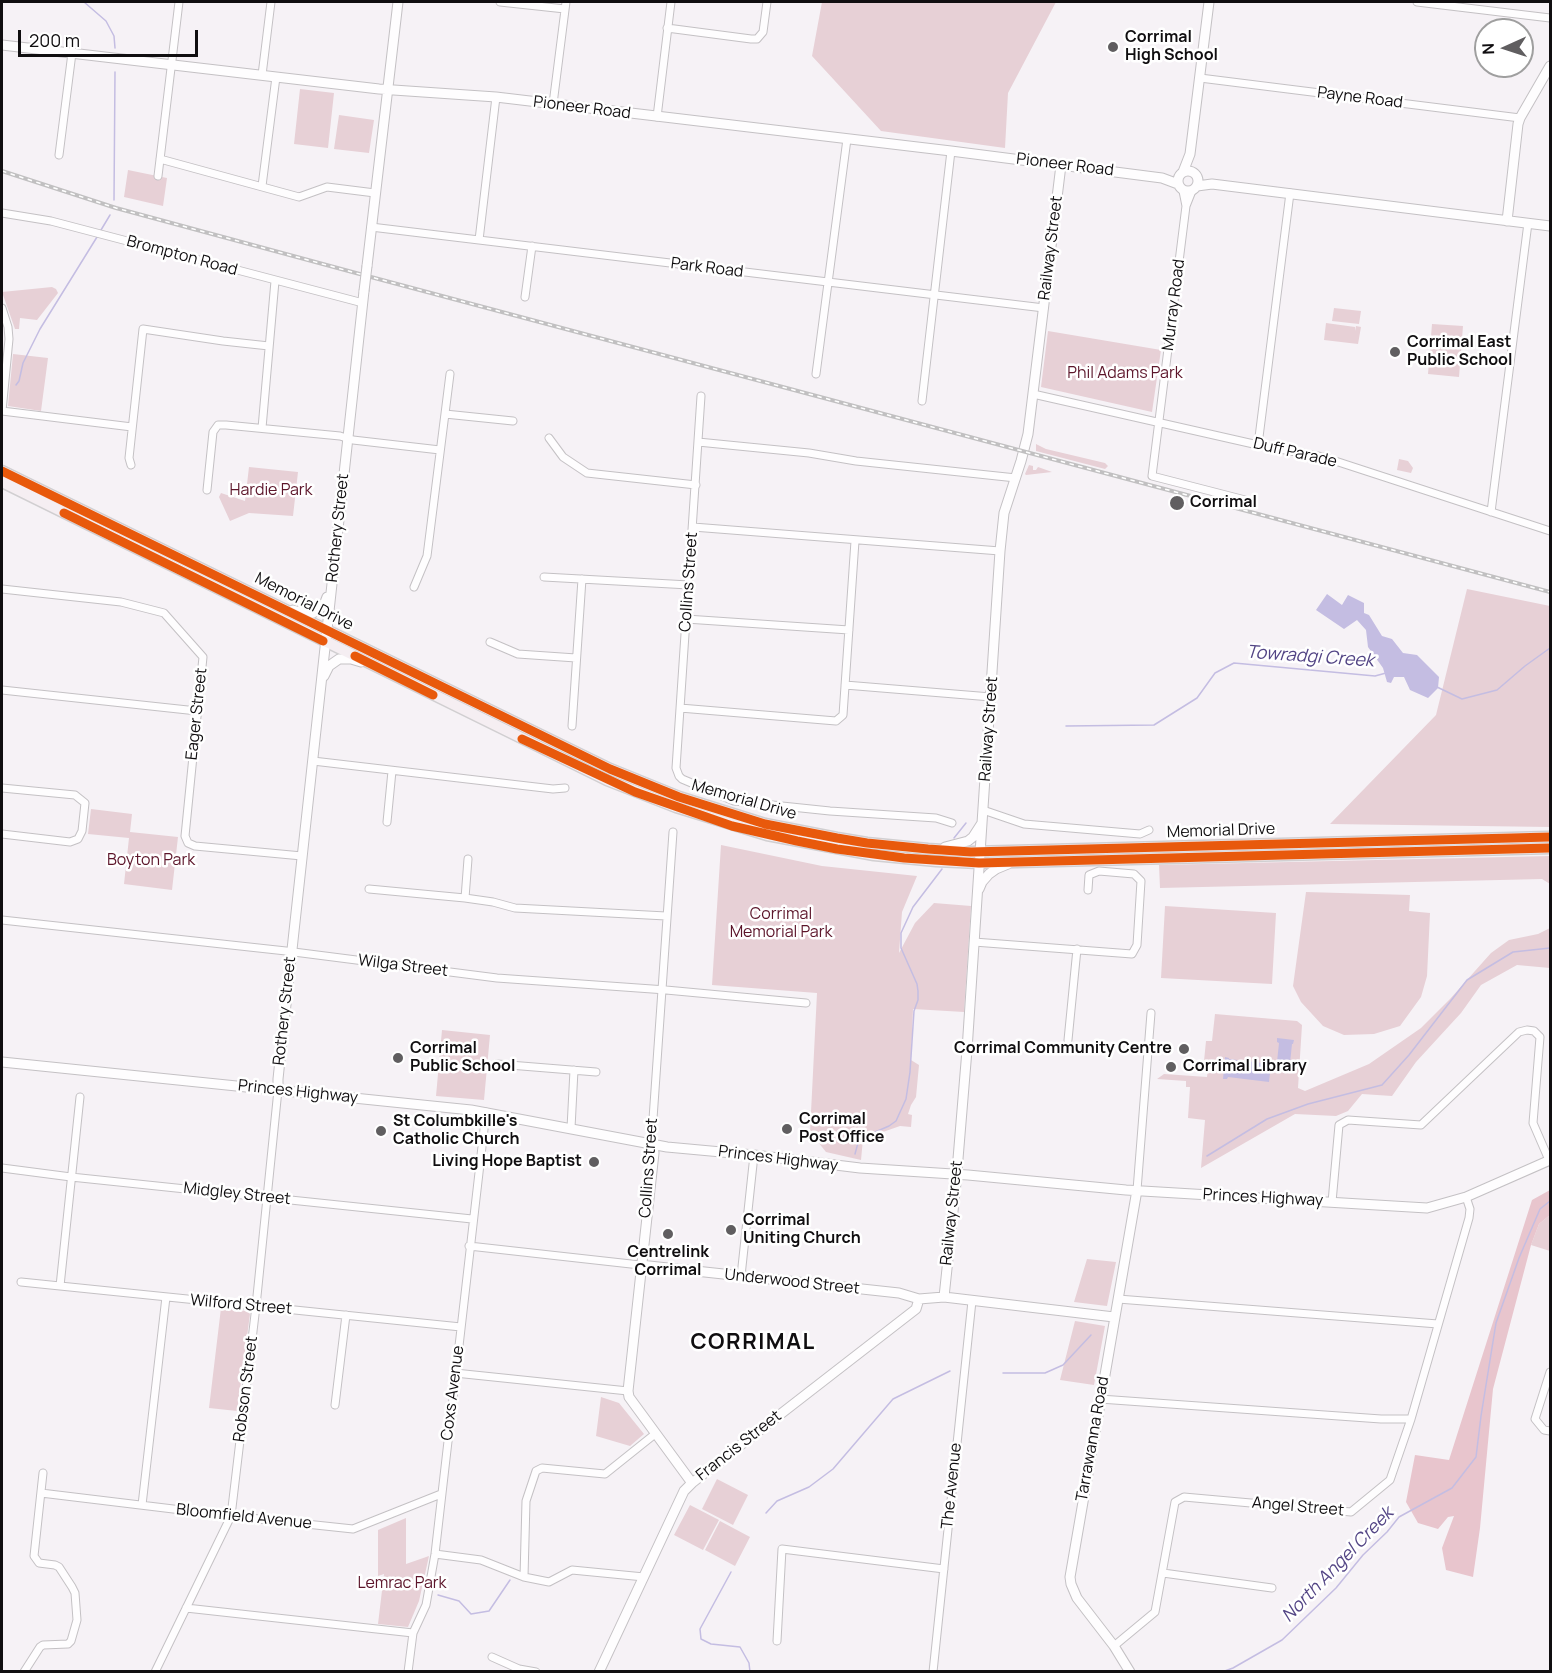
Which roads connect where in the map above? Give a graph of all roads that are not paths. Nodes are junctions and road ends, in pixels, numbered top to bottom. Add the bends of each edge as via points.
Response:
1 (179, 2) edge
2 (271, 2) edge
3 (398, 2) edge
4 (500, 2) edge
5 (671, 2) edge
6 (767, 2) edge
7 (1209, 2) edge
8 (1417, 2) edge
9 (565, 5) edge
10 (1551, 18) edge
11 (667, 28) junction
12 (2, 45) edge
13 (72, 53) junction
14 (172, 65) junction
15 (1551, 66) edge
16 (262, 75) junction
17 (276, 77) junction
18 (1200, 78) junction
19 (387, 90) junction
20 (496, 97) junction
21 (553, 104) junction
22 (657, 117) junction
23 (1520, 118) junction
24 (847, 139) junction
25 (951, 151) junction
26 (59, 155) dead end
27 (160, 159) junction
28 (1060, 165) junction
29 (158, 176) dead end
30 (1188, 181) junction
31 (262, 186) junction
32 (375, 193) junction
33 (1290, 194) junction
34 (2, 213) edge
35 (1508, 220) junction
36 (1528, 223) junction
37 (1551, 226) edge
38 (371, 227) junction
39 (479, 240) junction
40 (532, 246) junction
41 (274, 281) junction
42 (828, 282) junction
43 (935, 295) junction
44 (525, 297) dead end
45 (363, 303) junction
46 (2, 308) edge
47 (1044, 308) junction
48 (269, 346) junction
49 (4, 367) edge
50 (450, 374) dead end
51 (816, 374) dead end
52 (1033, 394) junction
53 (701, 396) dead end
54 (922, 401) dead end
55 (2, 411) edge
56 (445, 414) junction
57 (513, 421) dead end
58 (1160, 423) junction
59 (132, 427) junction
60 (262, 428) junction
61 (347, 438) junction
62 (549, 438) dead end
63 (698, 442) junction
64 (1258, 444) junction
65 (440, 450) junction
66 (131, 465) dead end
67 (2, 471) edge
68 (1016, 478) junction
69 (2, 483) edge
70 (696, 485) junction
71 (207, 490) dead end
72 (1249, 501) dead end
73 (1491, 512) junction
74 (693, 527) junction
75 (1551, 531) edge
76 (855, 541) junction
77 (1000, 551) junction
78 (544, 576) dead end
79 (582, 579) junction
80 (332, 584) junction
81 (689, 585) junction
82 (414, 587) dead end
83 (2, 589) edge
84 (282, 607) junction
85 (686, 619) junction
86 (849, 630) junction
87 (326, 637) junction
88 (490, 642) dead end
89 (576, 658) junction
90 (377, 668) junction
91 (321, 682) junction
92 (845, 685) junction
93 (2, 690) edge
94 (991, 697) junction
95 (681, 708) junction
96 (197, 711) junction
97 (572, 726) dead end
98 (313, 761) junction
99 (392, 771) junction
100 (2, 788) edge
101 (566, 788) dead end
102 (983, 810) junction
103 (387, 822) dead end
104 (952, 823) dead end
105 (982, 823) junction
106 (1149, 830) dead end
107 (673, 832) dead end
108 (2, 834) edge
109 (1551, 837) edge
110 (1551, 848) edge
111 (928, 849) junction
112 (302, 856) junction
113 (980, 857) junction
114 (468, 859) dead end
115 (1016, 862) junction
116 (369, 888) dead end
117 (1088, 890) dead end
118 (977, 894) junction
119 (465, 898) junction
120 (666, 916) junction
121 (2, 920) edge
122 (974, 942) junction
123 (1077, 949) junction
124 (292, 952) junction
125 (662, 989) junction
126 (806, 1003) dead end
127 (1151, 1013) dead end
128 (1068, 1040) dead end
129 (2, 1062) edge
130 (497, 1064) dead end
131 (574, 1070) junction
132 (596, 1072) dead end
133 (278, 1090) junction
134 (80, 1097) dead end
135 (486, 1112) junction
136 (571, 1128) junction
137 (653, 1144) junction
138 (754, 1155) junction
139 (1550, 1160) edge
140 (2, 1168) edge
141 (957, 1174) junction
142 (71, 1177) junction
143 (1137, 1190) junction
144 (1466, 1197) junction
145 (268, 1198) junction
146 (1332, 1202) junction
147 (472, 1219) junction
148 (470, 1246) junction
149 (640, 1265) junction
150 (741, 1276) junction
151 (21, 1282) dead end
152 (60, 1286) junction
153 (944, 1297) junction
154 (166, 1298) junction
155 (919, 1299) junction
156 (1118, 1299) junction
157 (972, 1301) junction
158 (256, 1306) junction
159 (346, 1315) junction
160 (1114, 1317) junction
161 (1438, 1324) junction
162 (461, 1327) junction
163 (1551, 1372) edge
164 (455, 1373) junction
165 (628, 1391) junction
166 (1100, 1399) junction
167 (335, 1405) dead end
168 (1411, 1419) junction
169 (1551, 1431) edge
170 (655, 1434) junction
171 (43, 1473) dead end
172 (692, 1483) junction
173 (41, 1493) junction
174 (441, 1494) junction
175 (142, 1505) junction
176 (231, 1516) junction
177 (435, 1554) junction
178 (944, 1569) junction
179 (1163, 1573) junction
180 (524, 1577) junction
181 (644, 1577) junction
182 (1272, 1588) dead end
183 (186, 1608) junction
184 (413, 1633) junction
185 (777, 1641) dead end
186 (1114, 1646) junction
187 (492, 1657) dead end
188 (24, 1671) edge
189 (155, 1671) edge
190 (408, 1671) edge
191 (536, 1671) edge
192 (599, 1671) edge
193 (933, 1671) edge
194 (1130, 1671) edge

1 - 14 street
2 - 16 street
3 - 19 main road, Rothery Street
4 - 9 street
5 - 11 street
6 - 11 street via 763,32 757,39
7 - 18 main road, Murray Road
8 - 10 street
9 - 21 street
11 - 22 street
12 - 13 main road, Pioneer Road
13 - 14 main road, Pioneer Road
13 - 26 street
14 - 16 main road, Pioneer Road
14 - 27 street
15 - 23 main road
16 - 17 main road, Pioneer Road
17 - 19 main road, Pioneer Road
17 - 31 street
18 - 23 street, Payne Road
18 - 30 main road, Murray Road
19 - 20 main road, Pioneer Road
19 - 32 main road, Rothery Street
20 - 21 main road, Pioneer Road
20 - 39 street
21 - 22 main road, Pioneer Road
22 - 24 main road, Pioneer Road
23 - 35 main road
24 - 25 main road, Pioneer Road
24 - 42 street
25 - 28 main road, Pioneer Road
25 - 43 street
27 - 29 street
27 - 31 street
28 - 30 main road, Pioneer Road
28 - 47 main road, Railway Street
30 - 33 main road, Pioneer Road
30 - 58 street, Murray Road
31 - 32 street via 299,196 327,187
32 - 38 main road, Rothery Street
33 - 35 main road, Pioneer Road
33 - 64 street
34 - 41 street, Brompton Road via 51,220
35 - 36 main road, Pioneer Road
36 - 37 main road, Pioneer Road
36 - 73 street
38 - 39 street, Park Road
38 - 45 main road, Rothery Street, bridge
39 - 40 street, Park Road
40 - 42 street, Park Road
40 - 44 street
41 - 45 street, Brompton Road
41 - 48 street
42 - 43 street, Park Road
42 - 51 street
43 - 47 street, Park Road
43 - 54 street
45 - 61 main road, Rothery Street
46 - 49 street via 9,339
47 - 52 main road, Railway Street
48 - 59 street via 143,328
48 - 60 street
49 - 55 street
50 - 56 street
52 - 58 street, Duff Parade
52 - 68 main road, Railway Street via 1027,441
53 - 63 street, Collins Street
55 - 59 street
56 - 57 street
56 - 65 street
58 - 64 street, Duff Parade
58 - 72 street, Murray Road via 1152,476
59 - 66 street
60 - 61 street
60 - 71 street via 216,427
61 - 65 street
61 - 80 main road, Rothery Street
62 - 70 street via 563,457 587,473
63 - 68 street
63 - 70 street, Collins Street
64 - 73 street, Duff Parade via 1323,457
65 - 82 street via 427,556
67 - 84 main road, Memorial Drive
68 - 77 main road, Railway Street via 1004,513
69 - 87 main road, Memorial Drive
70 - 74 street, Collins Street
73 - 75 street, Duff Parade
74 - 76 street
74 - 81 street, Collins Street
76 - 77 street
76 - 86 street
77 - 94 main road, Railway Street
78 - 79 street
79 - 81 street
79 - 89 street
80 - 84 main road via 324,605 316,612 305,614
80 - 87 main road, Rothery Street
81 - 85 street, Collins Street
83 - 96 street, Eager Street via 121,602 164,613 203,657
84 - 87 main road, Memorial Drive
85 - 86 street
85 - 95 street, Collins Street
86 - 92 street
87 - 90 main road, Memorial Drive
87 - 91 main road, Rothery Street
87 - 111 main road, Memorial Drive via 670,794 799,831
88 - 89 street via 518,654
89 - 97 street
90 - 91 main road via 341,659 329,666
90 - 113 main road, Memorial Drive via 607,780 703,816 766,835 837,849 904,858
91 - 98 main road, Rothery Street
92 - 94 street
92 - 95 street via 843,715 836,722
93 - 96 street
94 - 102 main road, Railway Street
95 - 104 street, Collins Street via 676,768 682,778 734,801
96 - 112 street, Eager Street via 185,836 188,843
98 - 99 street
98 - 112 main road, Rothery Street
99 - 101 street
99 - 103 street
100 - 108 street via 75,795 85,803 82,831 70,842
102 - 105 main road, Railway Street
102 - 106 street via 1024,824 1140,834
105 - 111 main road via 968,841
105 - 113 main road, Railway Street
107 - 120 street, Collins Street
109 - 113 main road, Memorial Drive
110 - 115 main road, Memorial Drive
111 - 113 main road, Memorial Drive
112 - 124 main road, Rothery Street
113 - 115 main road, Memorial Drive
113 - 118 main road, Railway Street
114 - 119 street
115 - 118 main road via 988,874
116 - 119 street
117 - 123 street via 1089,875 1099,871 1134,874 1141,881 1137,945 1132,954
118 - 122 main road, Railway Street
119 - 120 street via 512,908
120 - 125 street, Collins Street
121 - 124 street, Wilga Street
122 - 123 street
122 - 141 main road, Railway Street
123 - 128 street
124 - 125 street, Wilga Street via 497,978
124 - 133 main road, Rothery Street
125 - 126 street, Wilga Street
125 - 137 street, Collins Street
127 - 143 street
129 - 133 main road, Princes Highway
130 - 131 street
131 - 132 street
131 - 136 street
133 - 135 main road, Princes Highway
133 - 145 street, Robson Street
134 - 142 street
135 - 136 main road, Princes Highway
135 - 147 street, Coxs Avenue
136 - 137 main road, Princes Highway
137 - 138 main road, Princes Highway
137 - 149 main road, Collins Street
138 - 141 main road, Princes Highway via 860,1168
138 - 150 street
139 - 144 main road, Princes Highway
139 - 146 street via 1533,1123 1540,1037 1527,1030 1519,1032 1421,1125 1348,1120 1339,1125
140 - 142 street, Midgley Street
141 - 143 main road, Princes Highway
141 - 153 main road, Railway Street
142 - 145 street, Midgley Street
142 - 152 street
143 - 146 main road, Princes Highway
143 - 156 main road, Tarrawanna Road
144 - 146 main road, Princes Highway via 1427,1208
144 - 161 street, Angel Street via 1470,1213
145 - 147 street, Midgley Street
145 - 158 street, Robson Street
147 - 148 street, Coxs Avenue
148 - 149 street, Underwood Street
148 - 162 street, Coxs Avenue
149 - 150 main road, Underwood Street
149 - 165 main road, Collins Street
150 - 155 main road, Underwood Street via 899,1293
151 - 152 street, Wilford Street
152 - 154 street, Wilford Street
153 - 155 main road, Underwood Street
153 - 157 main road, Underwood Street
154 - 158 street, Wilford Street
154 - 175 street
155 - 172 main road, Francis Street via 916,1309
156 - 160 main road, Tarrawanna Road
156 - 161 street
157 - 160 main road, Underwood Street
157 - 178 street, The Avenue
158 - 159 street, Wilford Street
158 - 176 street, Robson Street
159 - 162 street, Wilford Street
159 - 167 street
160 - 166 main road, Tarrawanna Road
161 - 168 street, Angel Street
162 - 164 street, Coxs Avenue
163 - 169 street via 1535,1419 1544,1430
164 - 165 street
164 - 174 street, Coxs Avenue
165 - 170 main road
166 - 168 street
166 - 186 main road, Tarrawanna Road via 1070,1577 1077,1598
168 - 179 street, Angel Street via 1390,1480 1351,1512 1184,1497 1176,1502
170 - 172 main road
170 - 180 street via 605,1474 542,1468 536,1472 526,1501
171 - 173 street
172 - 181 main road, Francis Street via 684,1491
173 - 175 street, Bloomfield Avenue
173 - 188 street via 34,1556 39,1563 59,1567 75,1593 77,1620 68,1644 40,1647
174 - 176 street, Bloomfield Avenue via 353,1529
174 - 177 street, Coxs Avenue
175 - 176 street, Bloomfield Avenue
176 - 183 street, Robson Street
177 - 180 street via 481,1560
177 - 184 street, Coxs Avenue via 426,1605
178 - 185 street via 782,1550
178 - 193 street, The Avenue
179 - 182 street
179 - 186 street, Angel Street via 1155,1612
180 - 181 street via 549,1582 572,1570
181 - 192 main road, Francis Street
183 - 184 street
183 - 189 street, Robson Street
184 - 190 street, Coxs Avenue
186 - 194 main road, Tarrawanna Road
187 - 191 street via 519,1669

